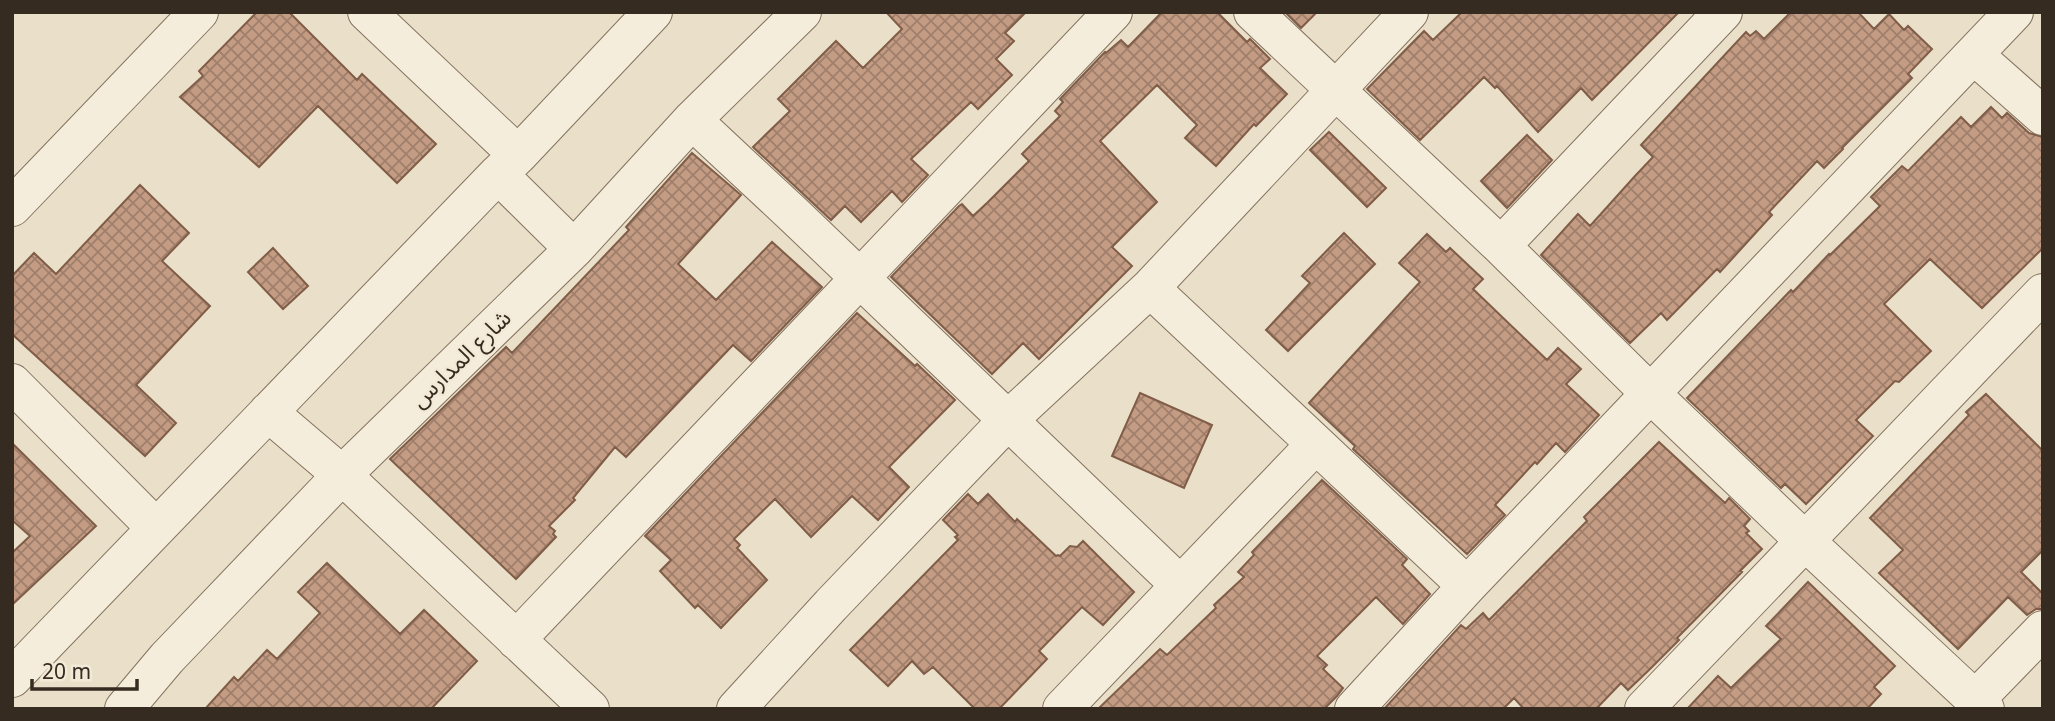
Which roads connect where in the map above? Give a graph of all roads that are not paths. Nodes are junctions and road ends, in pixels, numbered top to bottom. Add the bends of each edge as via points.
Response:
1 (199, 12) edge
2 (368, 12) edge
3 (653, 12) edge
4 (802, 12) edge
5 (1112, 12) edge
6 (1253, 12) edge
7 (1409, 12) edge
8 (1723, 12) edge
9 (2014, 12) edge
10 (1974, 55) junction
11 (1335, 89) junction
12 (2043, 116) edge
13 (692, 120) junction
14 (508, 164) junction
15 (12, 207) edge
16 (1501, 246) junction
17 (574, 249) junction
18 (860, 279) junction
19 (1150, 288) junction
20 (2043, 293) edge
21 (12, 383) edge
22 (1651, 394) junction
23 (268, 412) junction
24 (1007, 421) junction
25 (1316, 444) junction
26 (342, 475) junction
27 (156, 528) junction
28 (1805, 541) junction
29 (1180, 585) junction
30 (1467, 586) junction
31 (2043, 630) edge
32 (516, 640) junction
33 (12, 678) edge
34 (1980, 704) edge
35 (124, 709) edge
36 (590, 709) edge
37 (736, 709) edge
38 (1062, 709) edge
39 (1354, 709) edge
40 (1644, 709) edge

1 - 15 street
2 - 14 street
3 - 14 street
4 - 13 street, شارع المدارس
5 - 18 street
6 - 11 street
7 - 11 street
8 - 16 street
9 - 10 street
10 - 12 street
10 - 22 street
11 - 16 street
11 - 19 street
13 - 17 street, شارع المدارس
13 - 18 street
14 - 17 street
14 - 23 street
16 - 22 street
17 - 26 street, شارع المدارس
18 - 24 street
18 - 32 street
19 - 24 street
19 - 25 street
20 - 28 street
21 - 27 street
22 - 28 street
22 - 30 street
23 - 26 street
23 - 27 street
24 - 29 street
24 - 37 street
25 - 29 street
25 - 30 street
26 - 32 street
26 - 35 street, شارع المدارس
27 - 33 street
28 - 34 street
28 - 40 street
29 - 38 street
30 - 39 street
31 - 34 street
32 - 36 street

